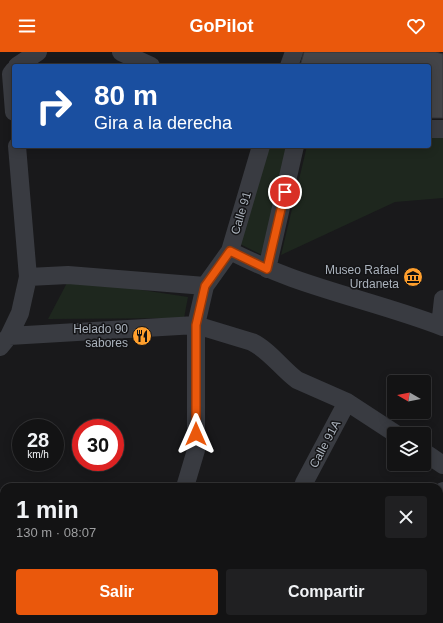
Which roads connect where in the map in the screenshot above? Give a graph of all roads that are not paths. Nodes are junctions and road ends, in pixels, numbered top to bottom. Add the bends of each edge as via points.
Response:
1 (38, 52) edge
2 (121, 52) edge
3 (294, 52) edge
4 (20, 64) edge
5 (147, 64) edge
6 (290, 64) edge
7 (12, 73) edge
8 (12, 87) edge
9 (431, 129) edge
10 (443, 129) edge
11 (17, 148) edge
12 (260, 148) edge
13 (295, 148) edge
14 (230, 251) junction
15 (267, 269) junction
16 (28, 277) junction
17 (205, 286) junction
18 (443, 299) edge
19 (196, 325) junction
20 (441, 327) edge
21 (5, 341) edge
22 (347, 402) junction
23 (387, 428) edge
24 (431, 457) edge
25 (443, 465) edge
26 (186, 483) edge
27 (304, 483) edge

1 - 4 street
2 - 5 street
3 - 6 street
7 - 8 street
9 - 10 street
11 - 16 street
12 - 14 street, Calle 91
13 - 15 street
14 - 15 street
14 - 17 street, Calle 91
15 - 20 street
16 - 17 street via 68,276
16 - 21 street via 20,313
17 - 19 street, Calle 91
18 - 20 street
19 - 21 street
19 - 22 street via 259,345 297,380
19 - 26 street, Calle 91 via 196,450
22 - 23 street
22 - 27 street, Calle 91A
24 - 25 street

